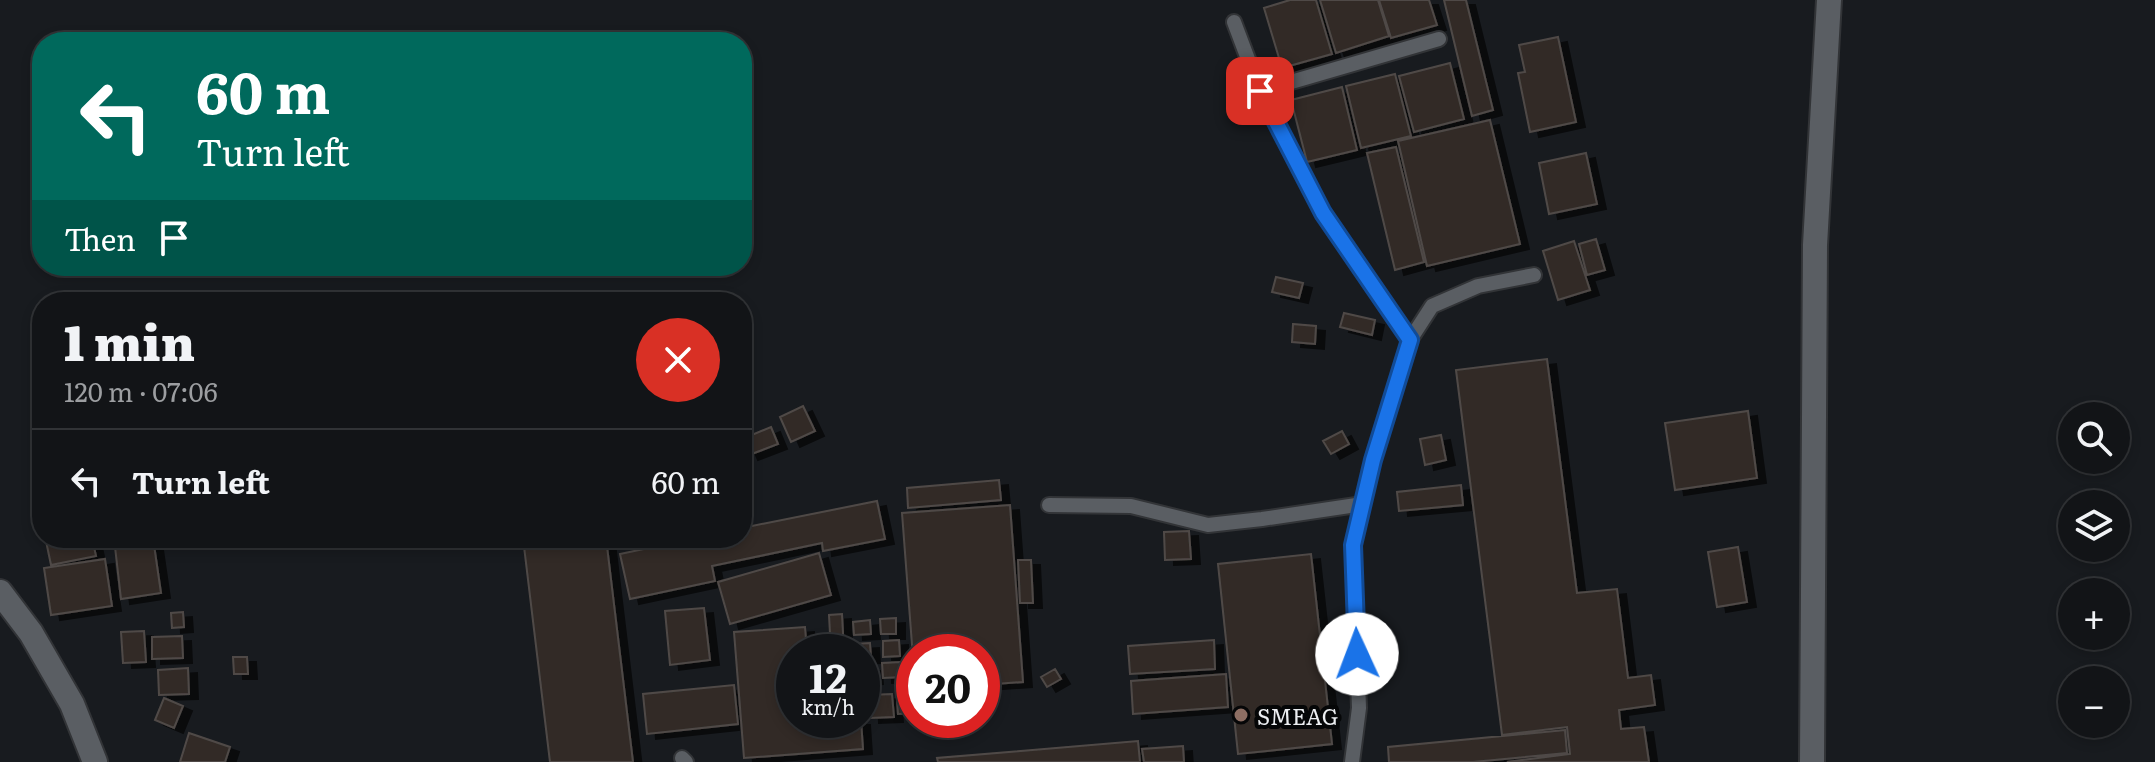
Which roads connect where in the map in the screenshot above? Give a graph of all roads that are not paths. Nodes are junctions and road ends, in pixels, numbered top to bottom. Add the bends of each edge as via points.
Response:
1 (1829, 0) edge
2 (1234, 22) dead end
3 (1439, 39) dead end
4 (1260, 91) junction
5 (1534, 275) dead end
6 (1410, 340) junction
7 (1363, 504) junction
8 (1049, 505) dead end
9 (0, 592) edge
10 (95, 762) edge
11 (1352, 762) edge
12 (1812, 762) edge

1 - 12 street via 1815,245
2 - 4 lane
3 - 4 lane
4 - 6 lane via 1323,213
5 - 6 lane via 1478,286 1432,306
6 - 7 lane
7 - 8 lane via 1208,525 1131,506
7 - 11 lane via 1353,545 1359,708
9 - 10 street via 72,704

